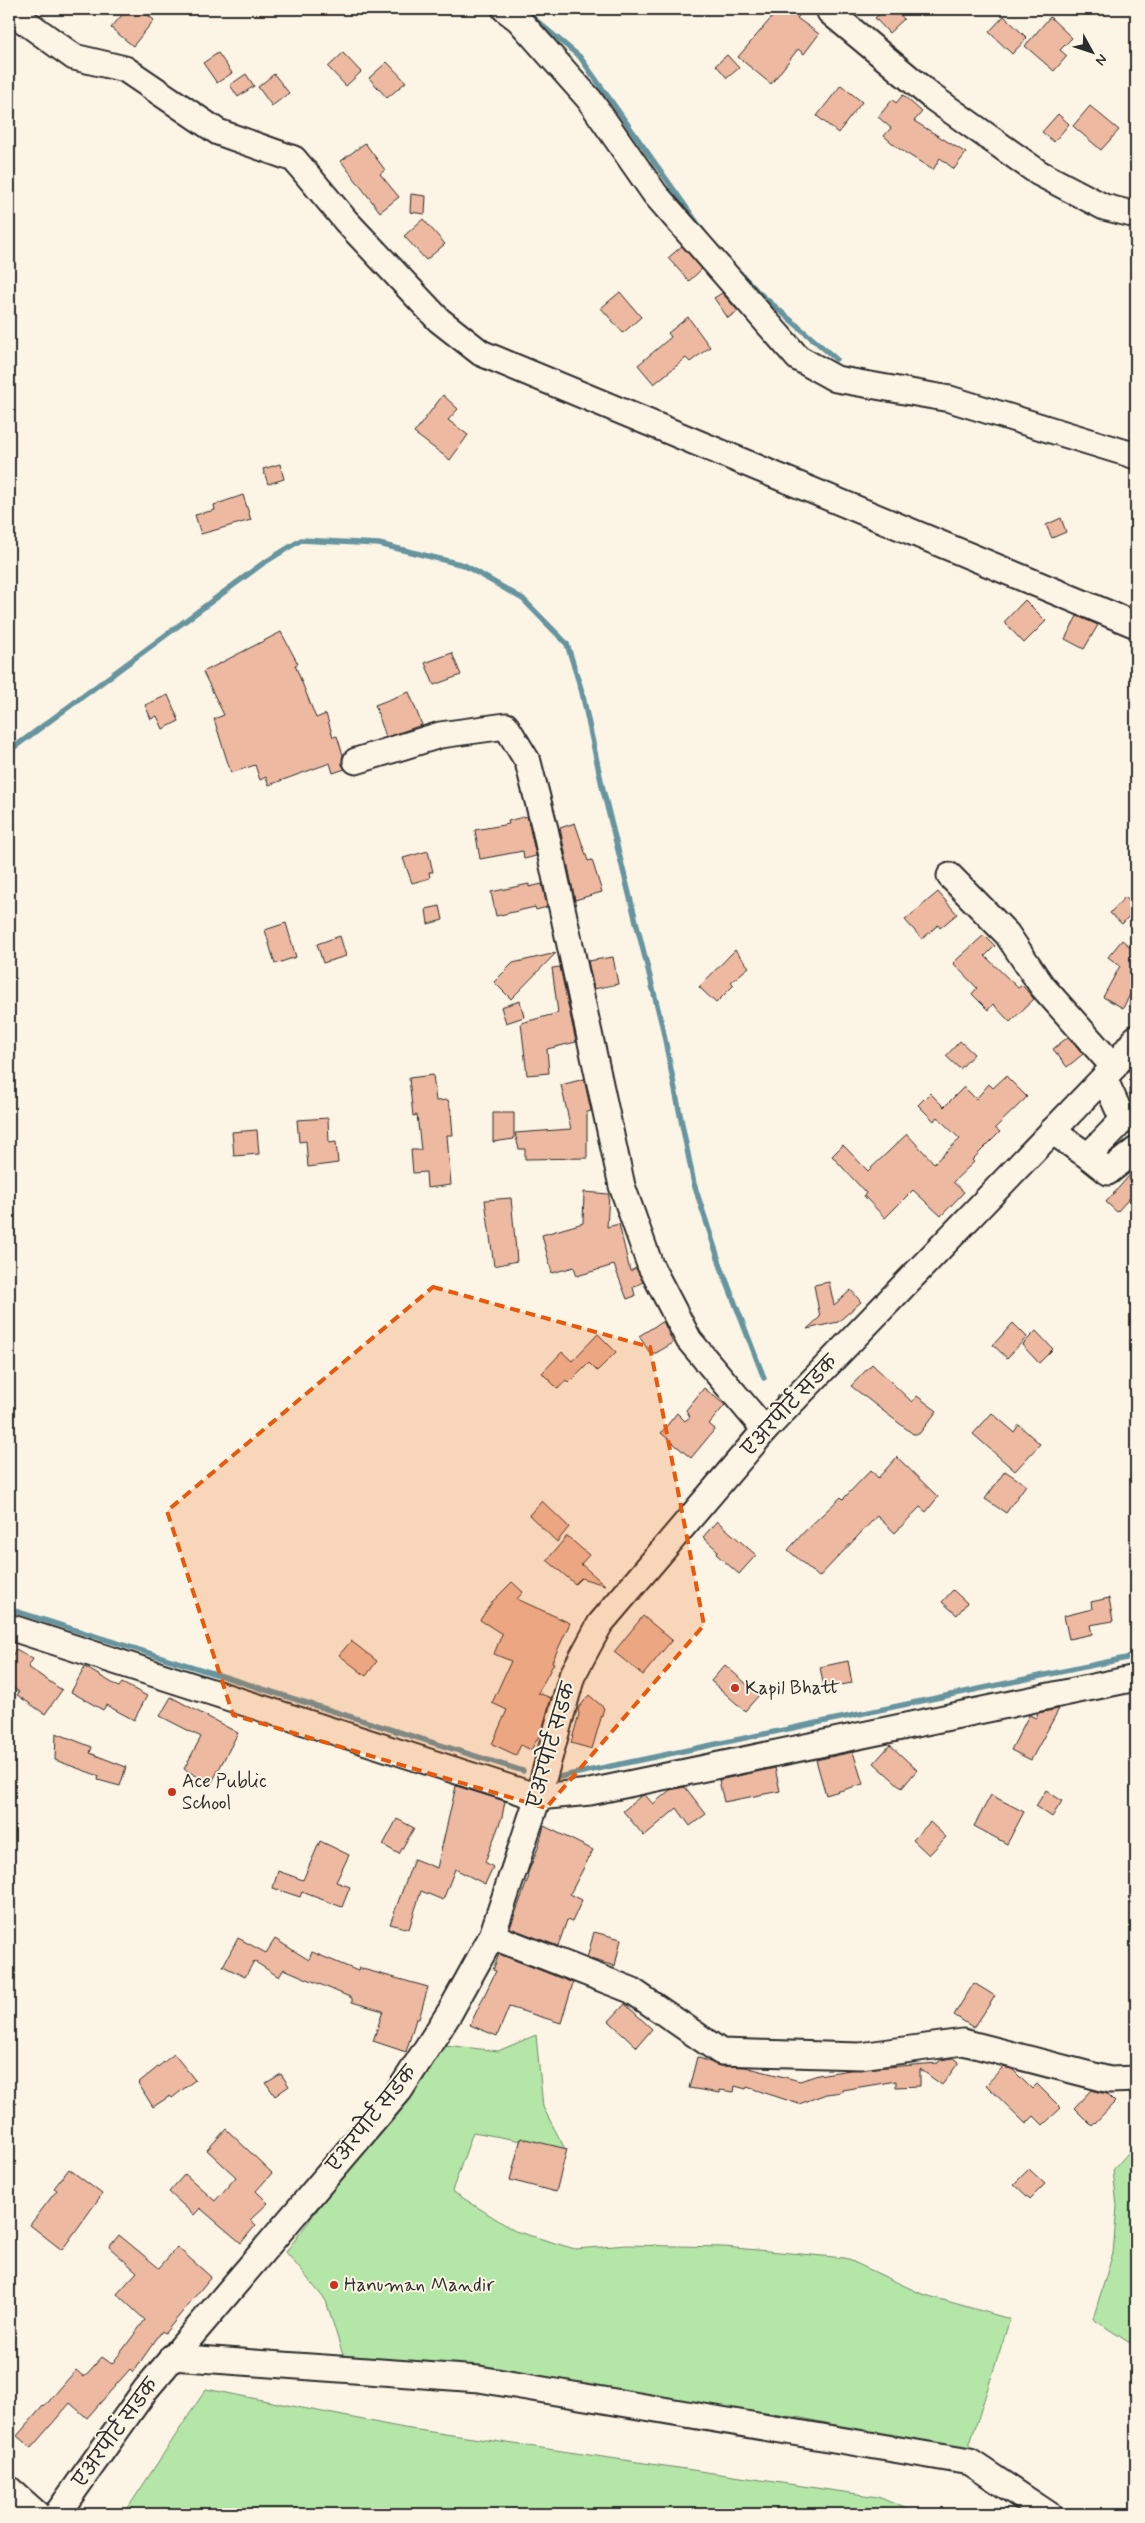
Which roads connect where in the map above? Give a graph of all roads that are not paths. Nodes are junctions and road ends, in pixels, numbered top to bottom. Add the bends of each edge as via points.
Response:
1 (504, 9) edge
2 (9, 10) edge
3 (830, 12) dead end
4 (1136, 215) edge
5 (1136, 456) edge
6 (1136, 625) edge
7 (356, 761) dead end
8 (950, 876) dead end
9 (1136, 1038) edge
10 (1109, 1072) junction
11 (1123, 1120) junction
12 (1052, 1132) junction
13 (1136, 1148) edge
14 (1088, 1156) junction
15 (764, 1430) junction
16 (9, 1627) edge
17 (1136, 1678) edge
18 (538, 1797) junction
19 (492, 1936) junction
20 (1136, 2079) edge
21 (172, 2357) junction
22 (9, 2489) edge
23 (37, 2514) edge
24 (57, 2514) edge
25 (1048, 2514) edge

1 - 5 street via 518,19 589,99 655,194 798,358 836,379 950,399
2 - 6 street via 74,57 125,69 218,132 294,159 346,221 439,320 481,353
3 - 4 street via 932,98 1039,173 1104,207
7 - 15 street via 440,735 506,726 528,762 622,1186 650,1265 689,1340
8 - 10 street via 1006,934
9 - 10 street, एअरपोर्ट सडक
10 - 11 street
10 - 12 street, एअरपोर्ट सडक
11 - 13 street
11 - 14 street
12 - 14 street
12 - 15 street, एअरपोर्ट सडक
13 - 14 street via 1108,1172
15 - 18 street, एअरपोर्ट सडक via 600,1624 572,1676
16 - 18 street
17 - 18 street via 590,1792
18 - 19 street, एअरपोर्ट सडक
19 - 20 street via 631,1990 721,2052 860,2056 963,2042 1110,2080
19 - 21 street, एअरपोर्ट सडक via 450,2012 400,2090
21 - 24 street, एअरपोर्ट सडक
21 - 25 street via 479,2379 970,2462
22 - 23 street

